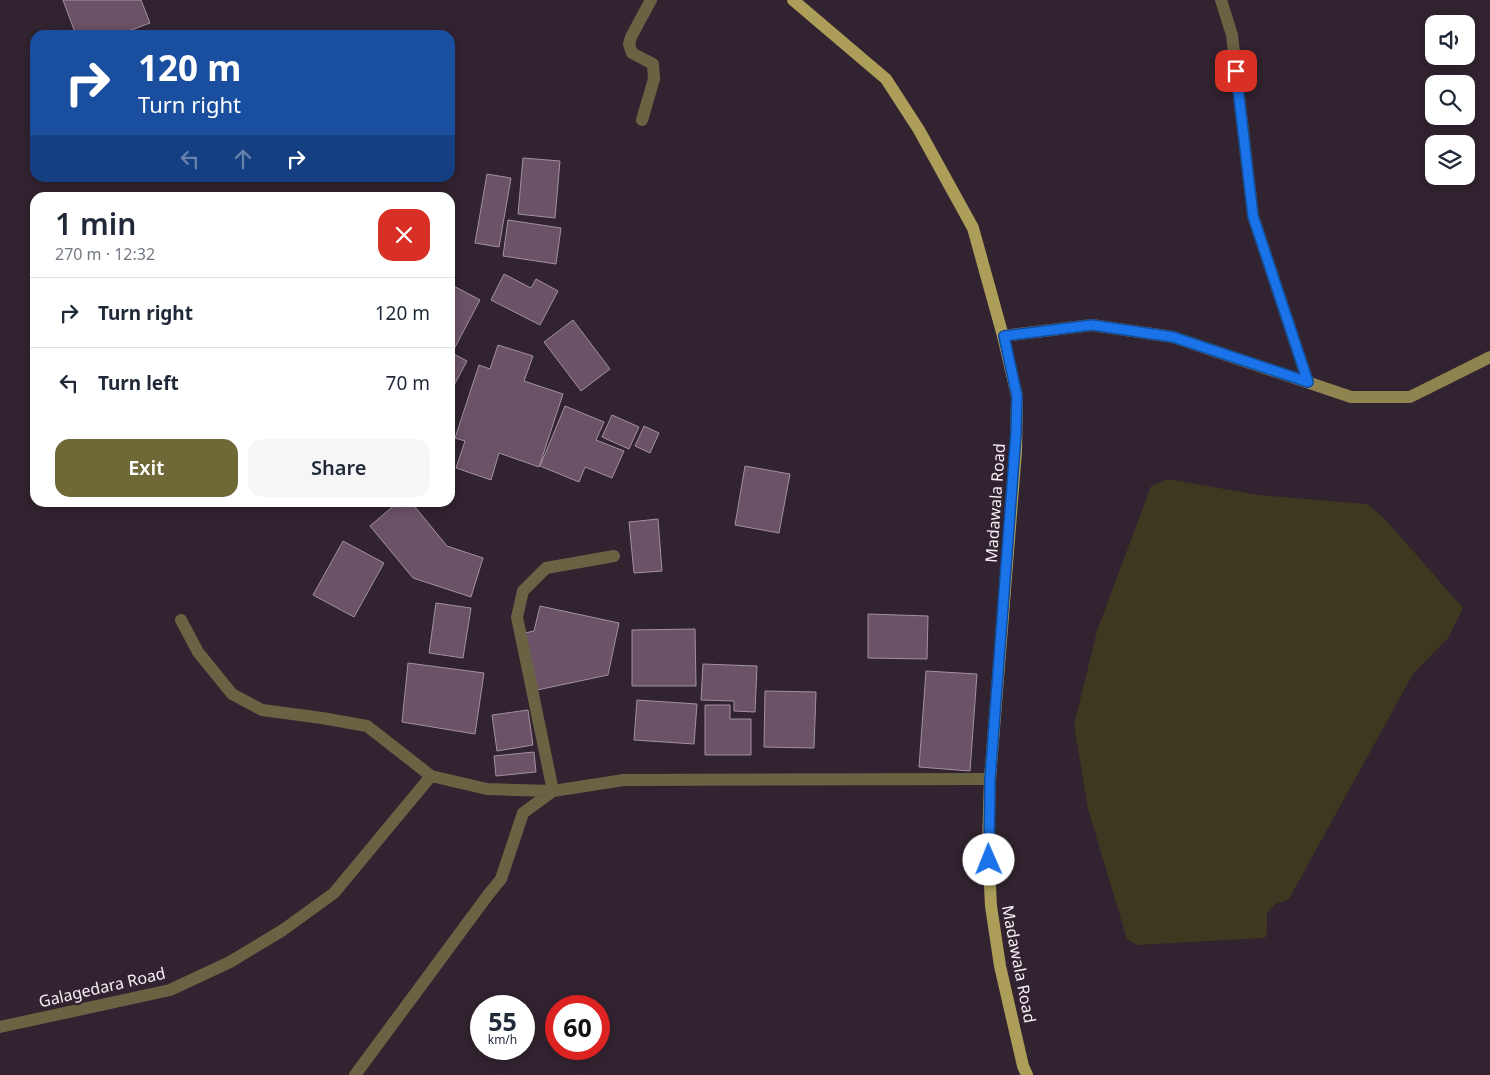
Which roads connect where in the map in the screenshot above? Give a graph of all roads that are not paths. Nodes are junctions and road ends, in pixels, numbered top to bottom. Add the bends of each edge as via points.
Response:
1 (652, 0) edge
2 (793, 0) edge
3 (1222, 0) edge
4 (642, 120) dead end
5 (1004, 336) junction
6 (1490, 357) edge
7 (1308, 382) junction
8 (614, 556) dead end
9 (181, 620) dead end
10 (431, 776) junction
11 (990, 779) junction
12 (553, 791) junction
13 (0, 1027) edge
14 (356, 1075) edge
15 (1027, 1075) edge

1 - 4 street via 629,44 632,53 653,64 654,79
2 - 5 main road, Madawala Road via 886,79 920,130 973,228
3 - 7 street via 1232,35 1253,216
5 - 7 main road via 1092,325 1173,337
5 - 11 main road, Madawala Road via 1017,396 1016,442
6 - 7 main road via 1410,397 1351,397
8 - 12 street via 546,568 524,592 517,616
9 - 10 street via 198,652 232,694 262,710 366,726
10 - 12 street via 487,789
10 - 13 street, Galagedara Road via 334,893 230,962 170,990
11 - 12 street via 624,780
11 - 15 main road, Madawala Road via 990,906 1000,966
12 - 14 street via 523,814 501,879

